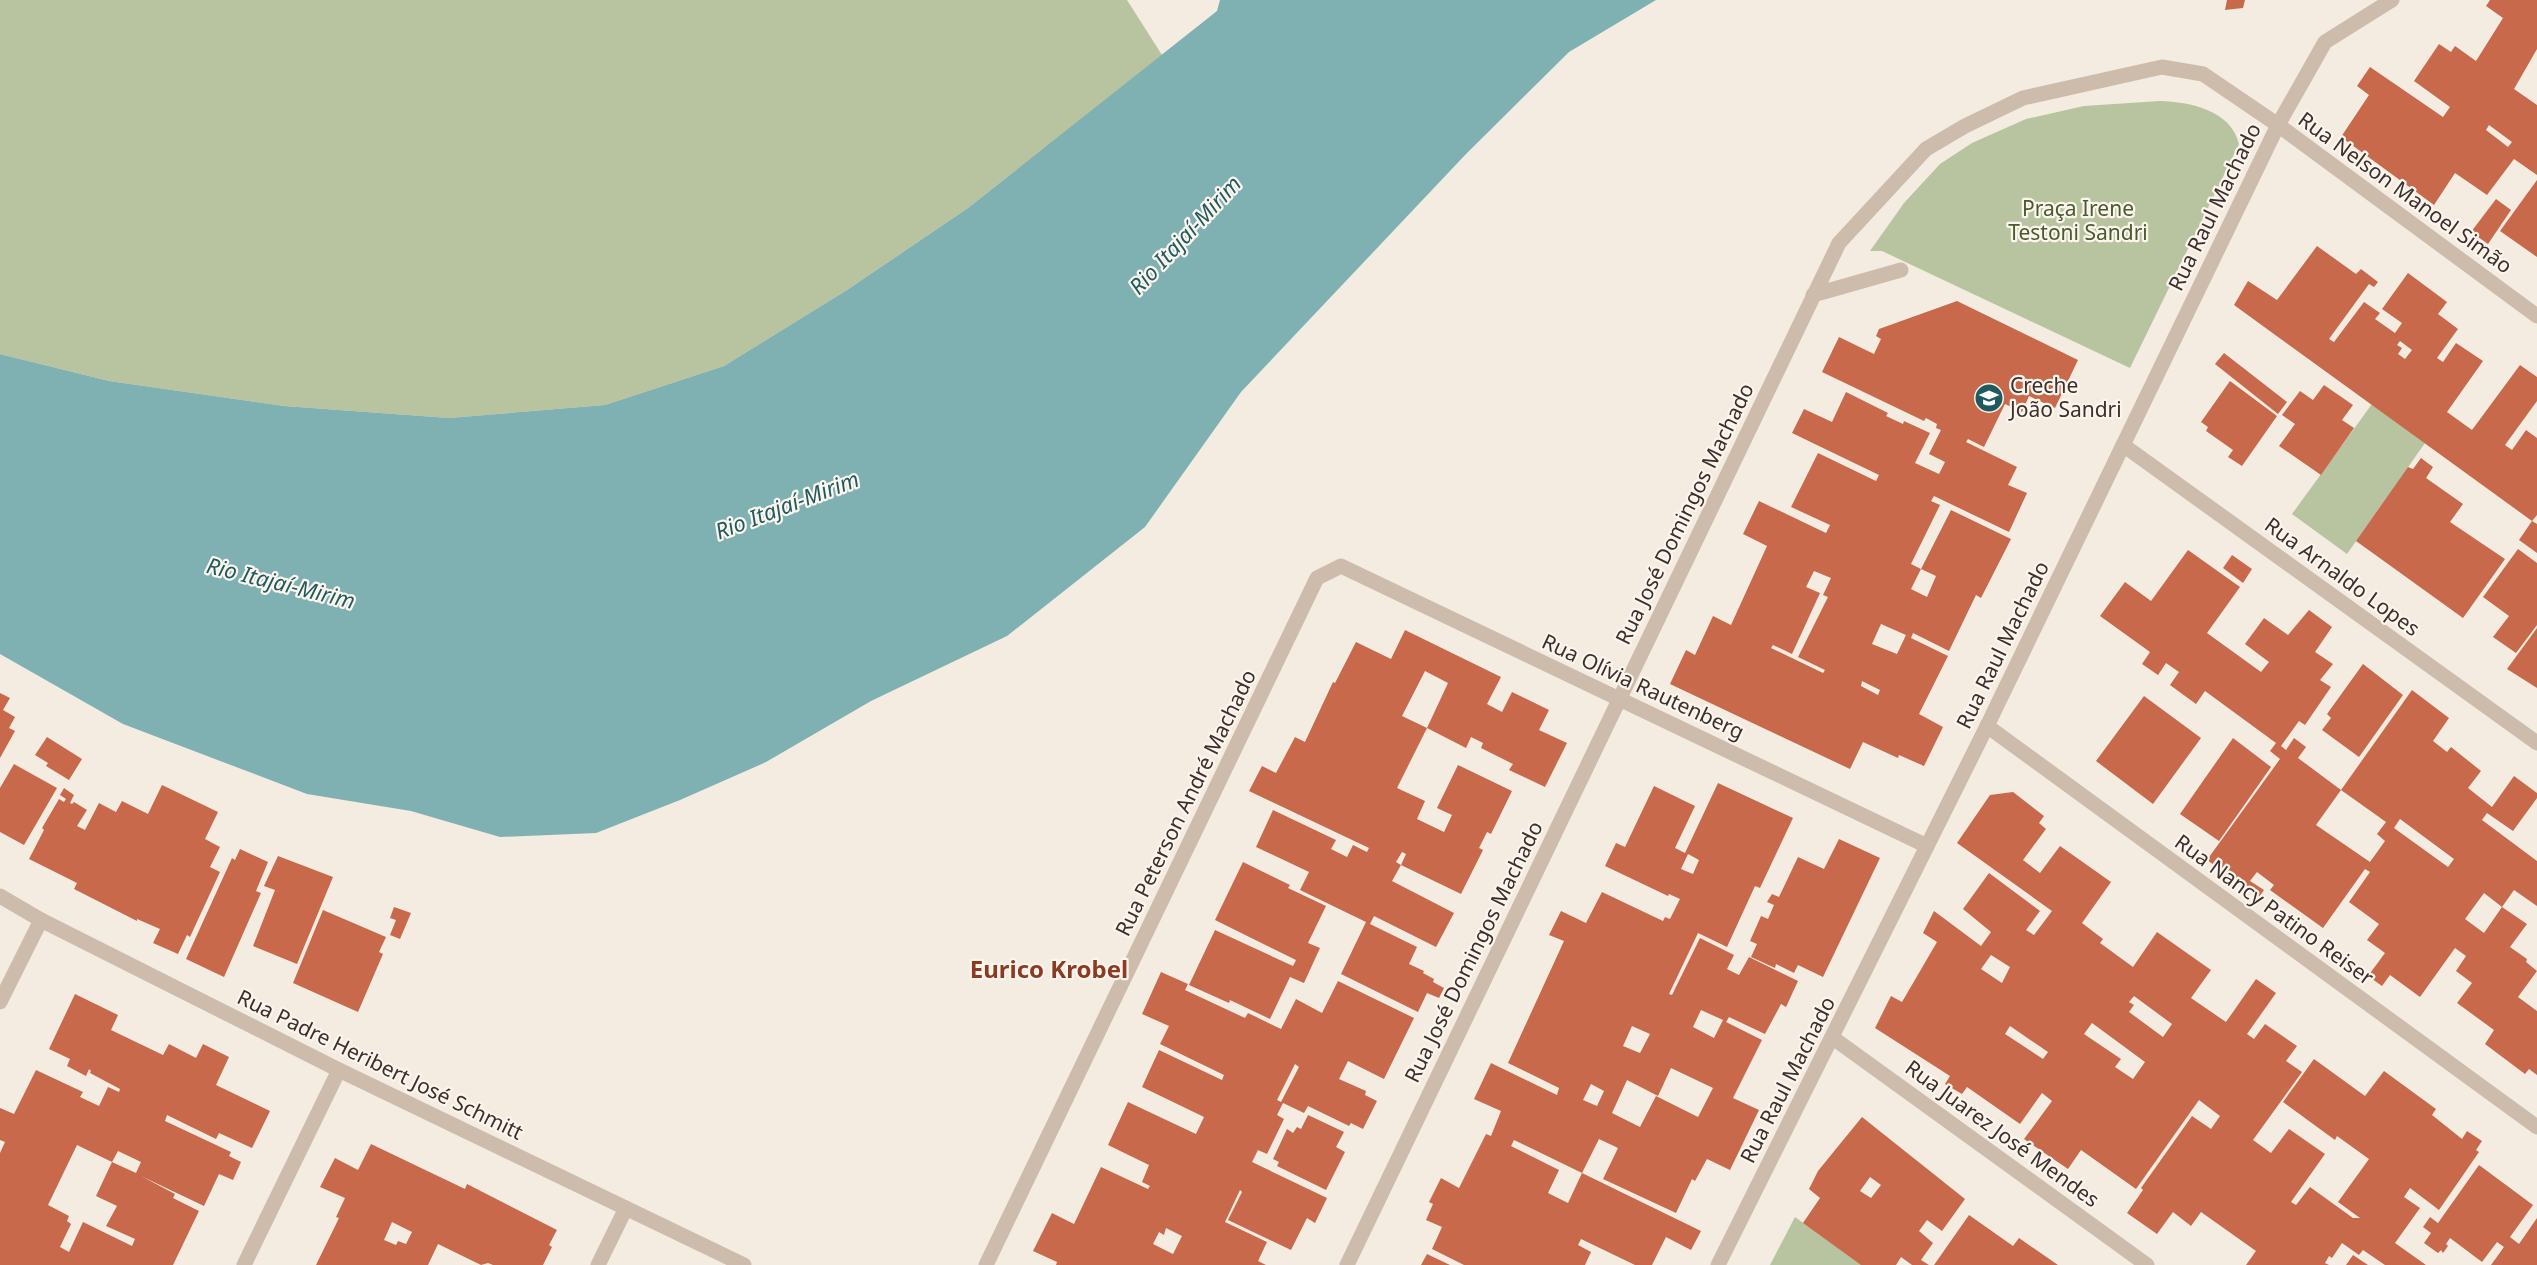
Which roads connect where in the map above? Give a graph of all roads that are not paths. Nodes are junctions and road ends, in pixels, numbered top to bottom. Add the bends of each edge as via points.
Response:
1 (2392, 0) edge
2 (2278, 125) junction
3 (1901, 270) dead end
4 (1814, 295) junction
5 (2537, 316) edge
6 (2123, 445) junction
7 (1341, 566) joint
8 (1619, 699) junction
9 (1987, 726) junction
10 (2537, 743) edge
11 (1927, 846) junction
12 (0, 896) edge
13 (41, 920) junction
14 (0, 1002) edge
15 (1833, 1038) junction
16 (339, 1070) junction
17 (2537, 1127) edge
18 (626, 1208) junction
19 (244, 1265) edge
20 (598, 1265) edge
21 (744, 1265) edge
22 (986, 1265) edge
23 (1347, 1265) edge
24 (1718, 1265) edge
25 (2147, 1265) edge

1 - 2 street, Rua Raul Machado via 2325,42
2 - 4 street, Rua José Domingos Machado via 2202,74 2162,67 2023,98 1926,149 1839,243
2 - 5 street, Rua Nelson Manoel Simão
2 - 6 street, Rua Raul Machado
3 - 4 street
4 - 8 street, Rua José Domingos Machado
6 - 9 street, Rua Raul Machado
6 - 10 street, Rua Arnaldo Lopes
7 - 8 street, Rua Olívia Rautenberg
7 - 22 street, Rua Peterson André Machado via 1317,578
8 - 11 street, Rua Olívia Rautenberg
8 - 23 street, Rua José Domingos Machado
9 - 11 street, Rua Raul Machado
9 - 17 street, Rua Nancy Patino Reiser
11 - 15 street, Rua Raul Machado
12 - 13 street, Rua Padre Heribert José Schmitt
13 - 14 street
13 - 16 street, Rua Padre Heribert José Schmitt
15 - 24 street, Rua Raul Machado
15 - 25 street, Rua Juarez José Mendes
16 - 18 street, Rua Padre Heribert José Schmitt
16 - 19 street
18 - 20 street
18 - 21 street, Rua Padre Heribert José Schmitt

